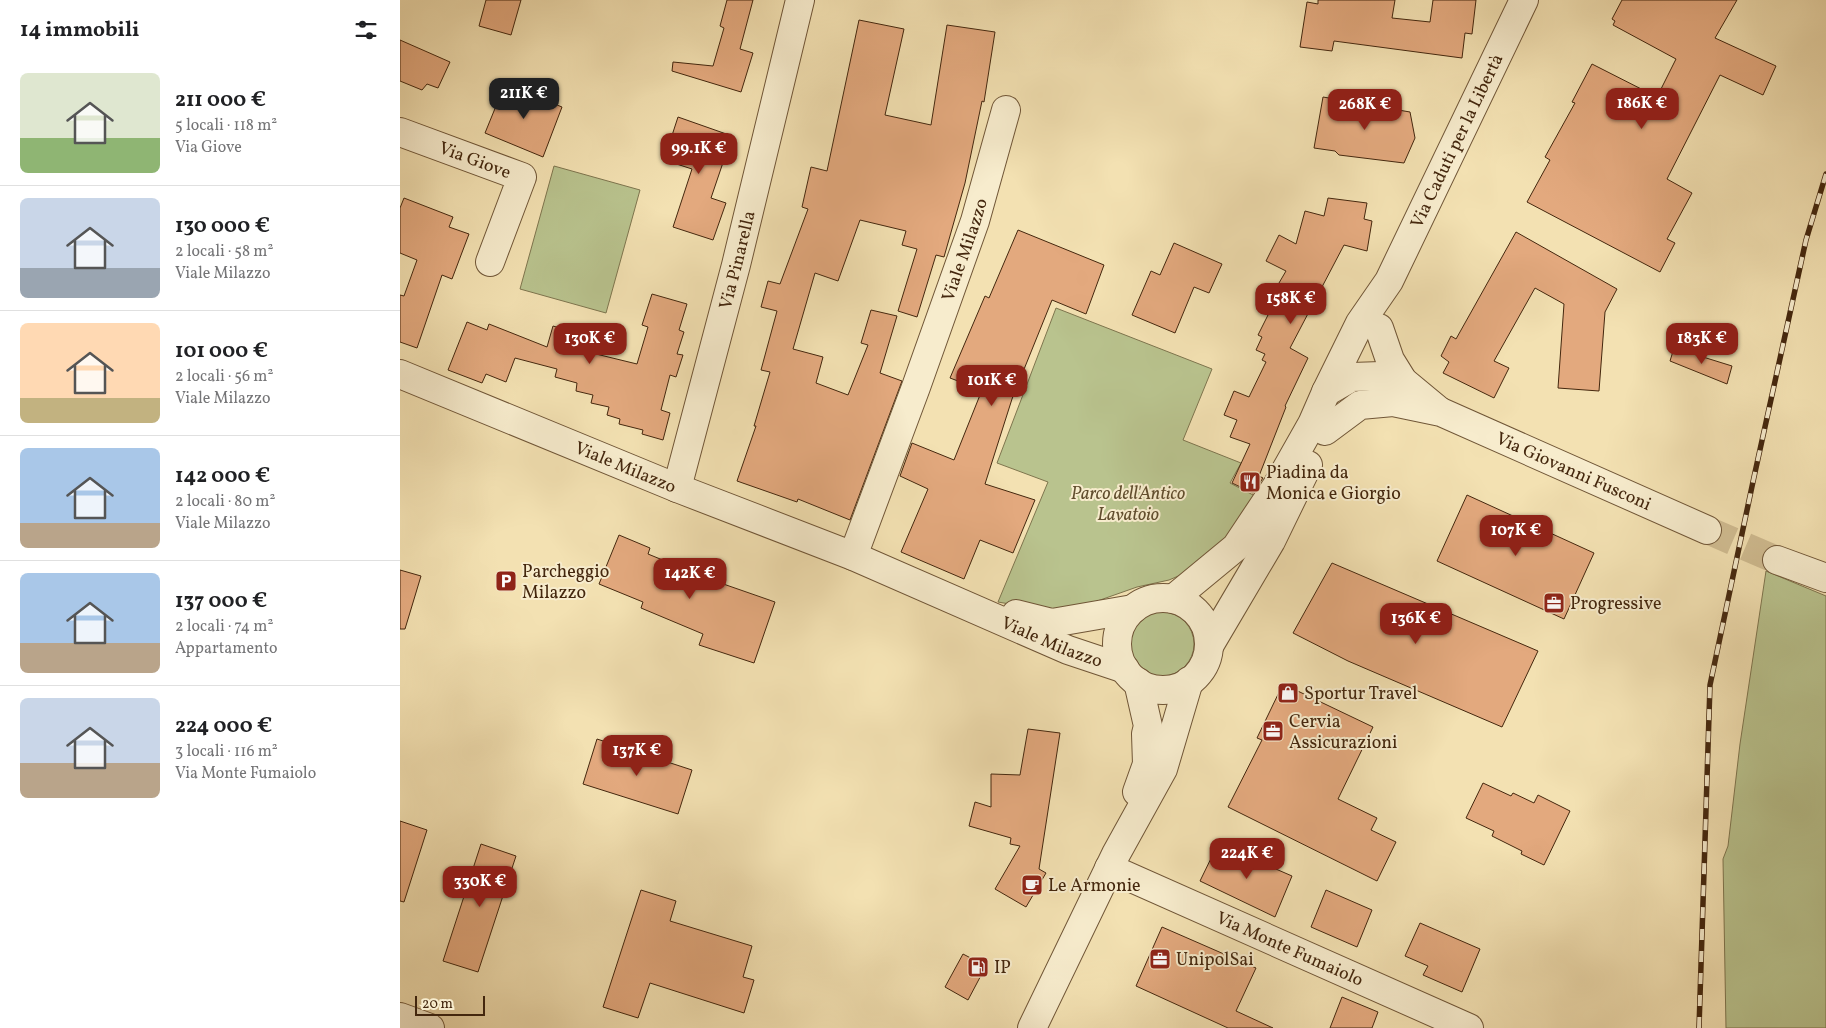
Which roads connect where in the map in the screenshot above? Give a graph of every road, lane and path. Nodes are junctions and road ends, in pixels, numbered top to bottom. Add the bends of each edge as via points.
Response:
1 (800, 0) edge
2 (1524, 0) edge
3 (1006, 110) dead end
4 (400, 132) edge
5 (490, 262) dead end
6 (1389, 281) junction
7 (1379, 328) junction
8 (400, 374) edge
9 (1352, 377) junction
10 (1403, 381) junction
11 (1326, 392) junction
12 (1441, 412) junction
13 (1325, 430) junction
14 (677, 488) junction
15 (1707, 530) tunnel mouth
16 (853, 556) junction
17 (1777, 560) tunnel mouth
18 (1826, 578) edge
19 (953, 599) junction
20 (1173, 599) junction
21 (1132, 609) junction
22 (1209, 646) junction
23 (1131, 675) junction
24 (1189, 681) junction
25 (1113, 861) junction
26 (400, 1017) edge
27 (430, 1028) edge
28 (1032, 1028) edge
29 (1469, 1028) edge

1 - 14 street, Via Pinarella via 736,265
2 - 6 street, Via Caduti per la Libertà
3 - 16 street, Viale Milazzo via 975,221
4 - 5 street, Via Giove via 522,177
6 - 7 street, Via Caduti per la Libertà
6 - 11 street, Via Caduti per la Libertà via 1360,323
7 - 9 street, Via Caduti per la Libertà
7 - 10 street, Via Giovanni Fusconi via 1390,360
8 - 14 street, Viale Milazzo
9 - 10 street, Via Giovanni Fusconi via 1381,376
9 - 11 street, Via Giovanni Fusconi
9 - 13 street, Via Caduti per la Libertà
10 - 12 street, Via Giovanni Fusconi
11 - 20 street, Via Caduti per la Libertà via 1278,484 1236,547
12 - 13 street, Via Giovanni Fusconi via 1393,402 1360,405
12 - 15 street, Via Giovanni Fusconi
13 - 22 street, Via Caduti per la Libertà via 1271,541
14 - 16 street, Viale Milazzo
16 - 19 street, Viale Milazzo
17 - 18 street
19 - 21 street, Viale Milazzo via 1052,623
19 - 23 street, Viale Milazzo
20 - 21 street via 1145,601
20 - 22 street via 1196,611 1208,633
21 - 23 street via 1124,619 1118,638 1119,657
22 - 24 street via 1200,672
23 - 24 street via 1150,688 1164,690
23 - 25 street via 1148,726 1147,764
24 - 25 street via 1163,769
25 - 28 street
25 - 29 street, Via Monte Fumaiolo
26 - 27 street

